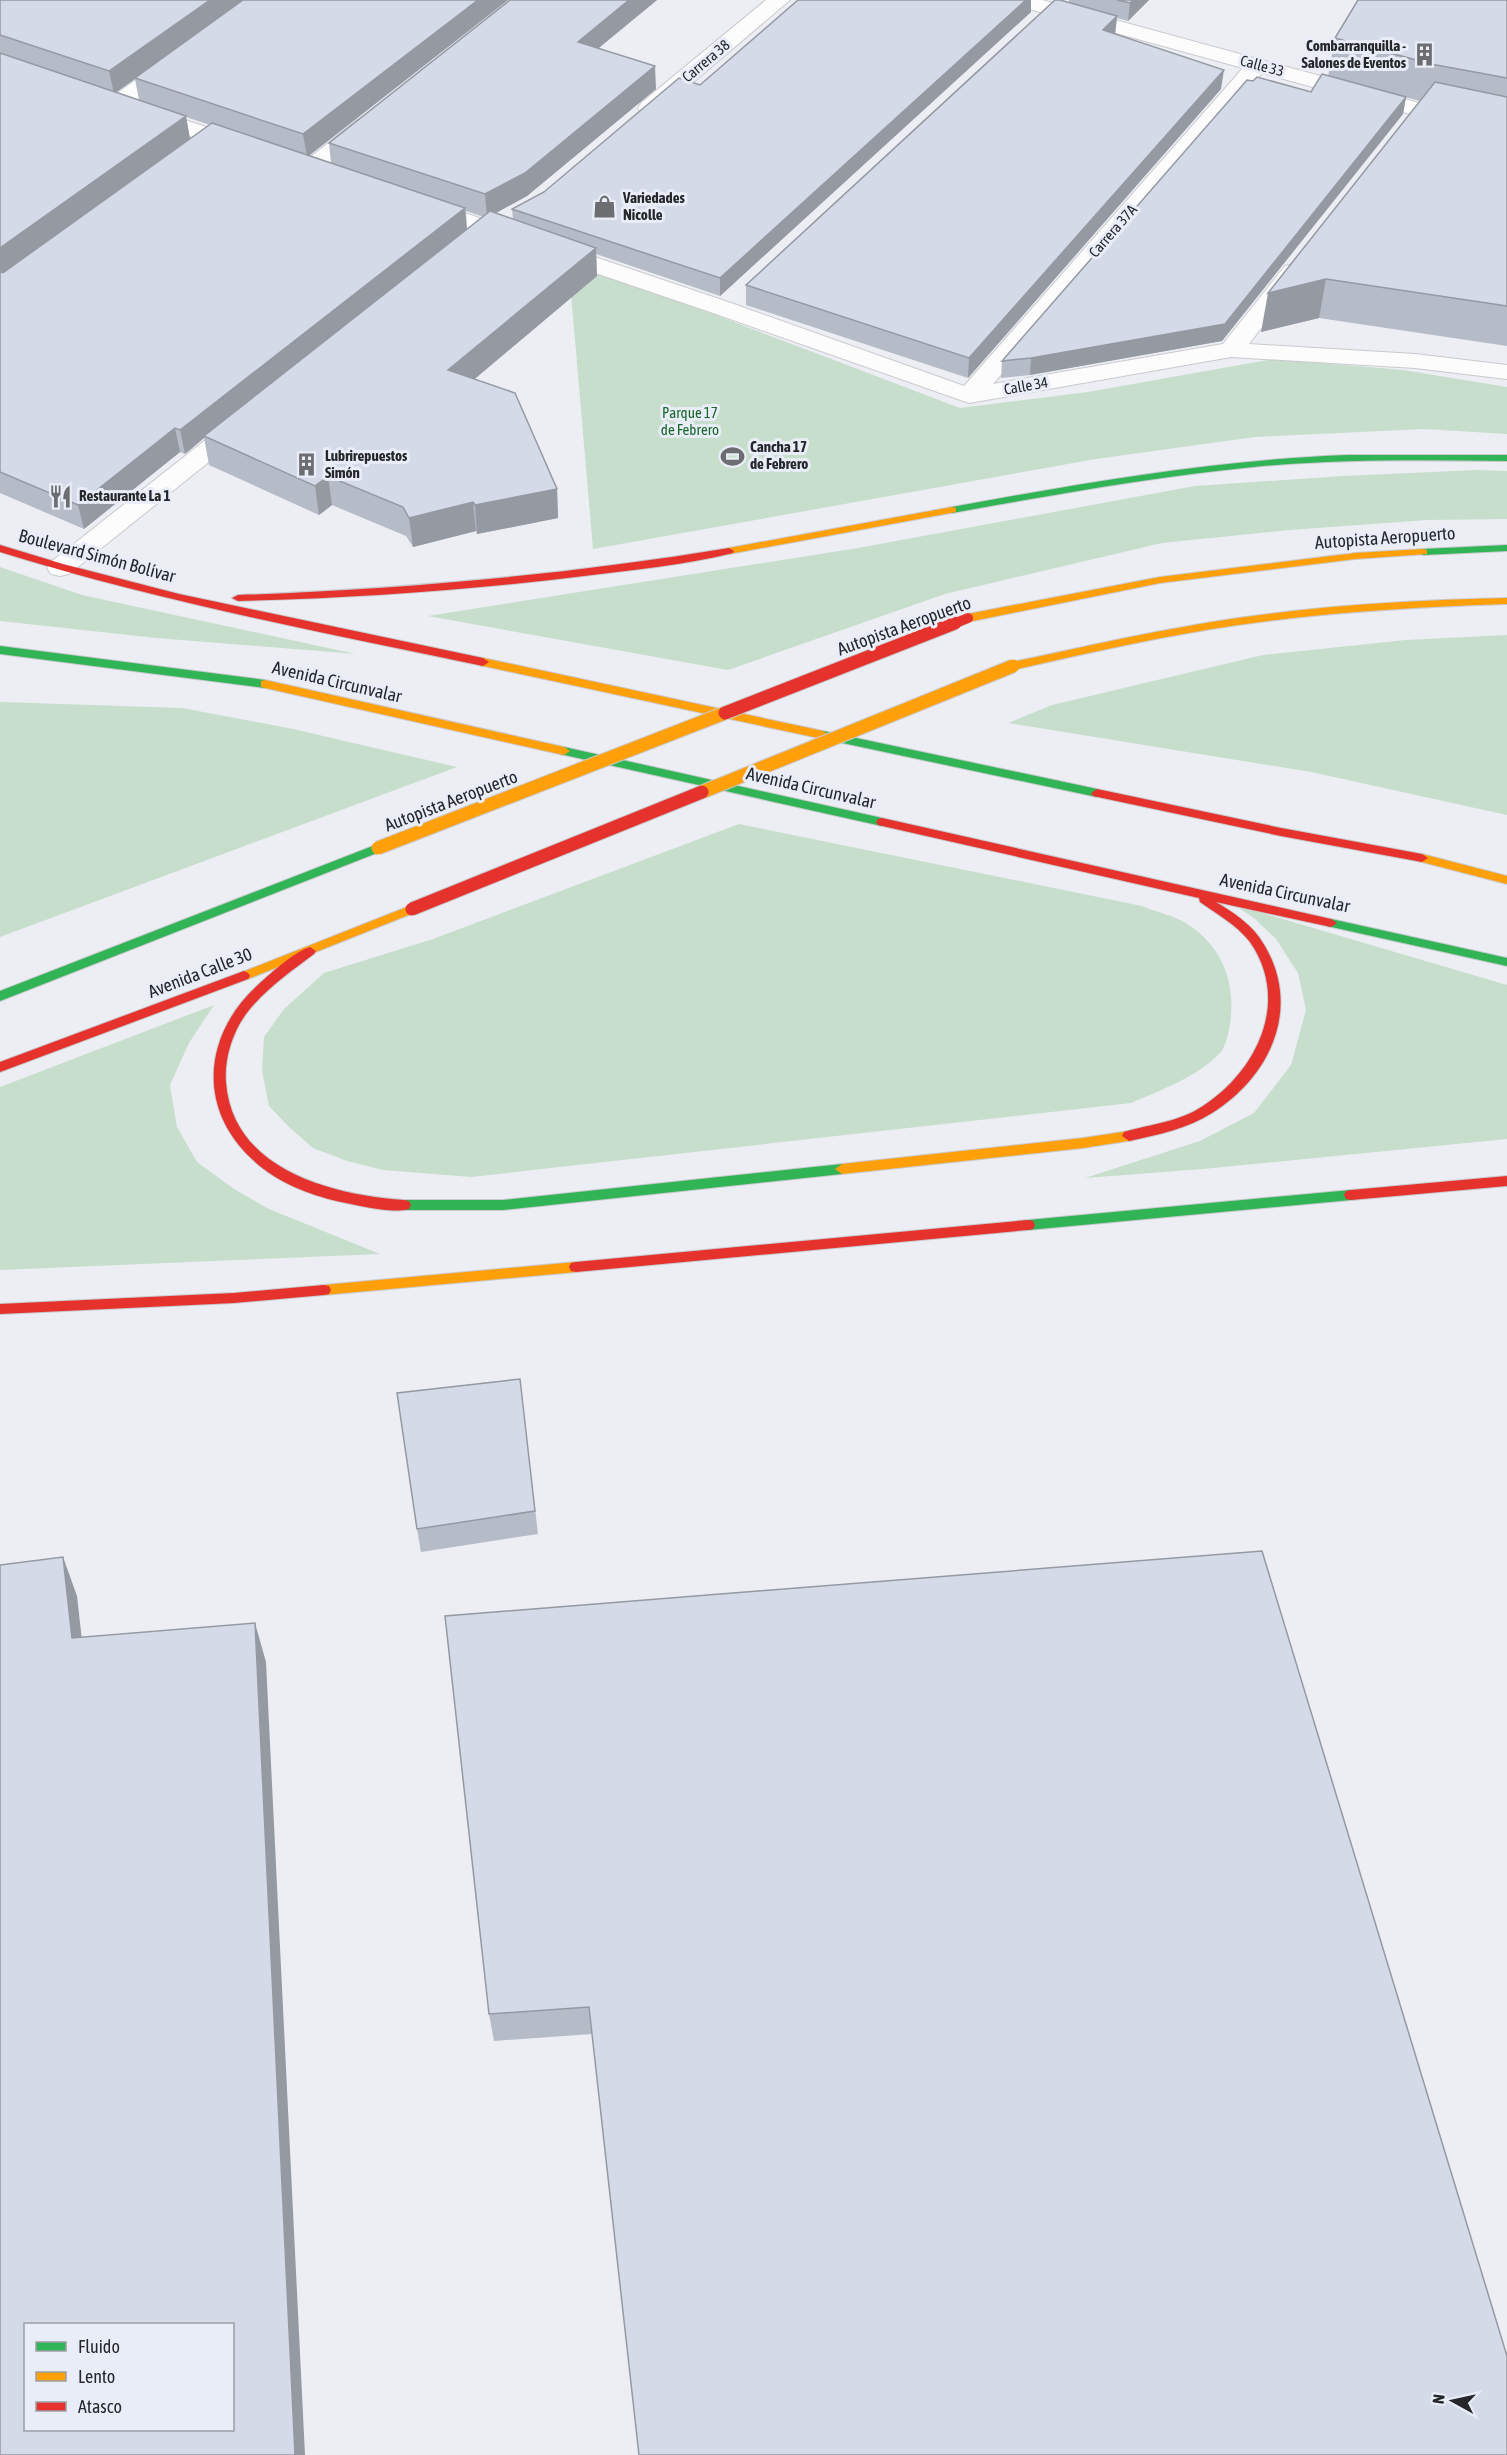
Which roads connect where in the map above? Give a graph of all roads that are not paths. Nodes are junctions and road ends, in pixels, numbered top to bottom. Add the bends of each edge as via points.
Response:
1 (779, 0) edge
2 (1018, 0) edge
3 (1055, 4) edge
4 (1032, 25) edge
5 (195, 49) edge
6 (1258, 65) junction
7 (384, 110) edge
8 (1421, 110) junction
9 (635, 120) edge
10 (1507, 127) edge
11 (1406, 128) edge
12 (212, 136) junction
13 (193, 150) edge
14 (288, 161) junction
15 (332, 176) edge
16 (399, 198) edge
17 (517, 213) edge
18 (480, 236) junction
19 (1304, 258) edge
20 (1231, 350) junction
21 (1507, 372) edge
22 (969, 396) junction
23 (256, 413) edge
24 (1507, 458) edge
25 (0, 548) edge
26 (1507, 548) edge
27 (60, 568) junction
28 (185, 599) junction
29 (1507, 601) edge
30 (0, 650) edge
31 (0, 664) edge
32 (105, 664) junction
33 (1410, 855) junction
34 (1507, 871) edge
35 (1507, 880) edge
36 (1192, 891) junction
37 (310, 951) junction
38 (1507, 962) edge
39 (0, 996) edge
40 (0, 1067) edge
41 (1507, 1181) edge
42 (0, 1309) edge

1 - 9 street, Carrera 38
2 - 3 street, Calle 33
3 - 4 street
3 - 6 street, Calle 33
5 - 12 street via 106,101
6 - 8 street, Calle 33
6 - 22 street, Carrera 37A
7 - 14 street
8 - 10 street, Calle 33
8 - 11 street
12 - 13 street
12 - 14 street
14 - 15 street
16 - 18 street, Calle 34
17 - 18 street
18 - 22 street, Calle 34 via 566,254 734,301
19 - 20 street
20 - 21 street, Calle 34 via 1415,361
20 - 22 street, Calle 34
23 - 27 street
24 - 28 highway via 1397,457 1255,464 1123,479 598,572 363,594
25 - 27 highway, Boulevard Simón Bolívar
26 - 39 highway, Autopista Aeropuerto, bridge via 1355,556 1160,580 968,618
27 - 28 highway, Boulevard Simón Bolívar
28 - 33 highway via 1281,832
29 - 37 highway, Avenida Calle 30, bridge via 1308,612 1159,634 1013,666
30 - 32 highway
31 - 32 highway
32 - 36 highway, Avenida Circunvalar via 247,680
33 - 34 highway
33 - 35 highway
36 - 37 highway via 1236,922 1259,945 1275,981 1277,1000 1276,1020 1256,1066 1242,1084 1205,1111 1153,1130 1093,1142 503,1205 395,1205 330,1194 285,1174 239,1138 218,1095 221,1050 234,1021 250,1002
36 - 38 highway, Avenida Circunvalar
37 - 40 highway, Avenida Calle 30
41 - 42 highway via 234,1298

